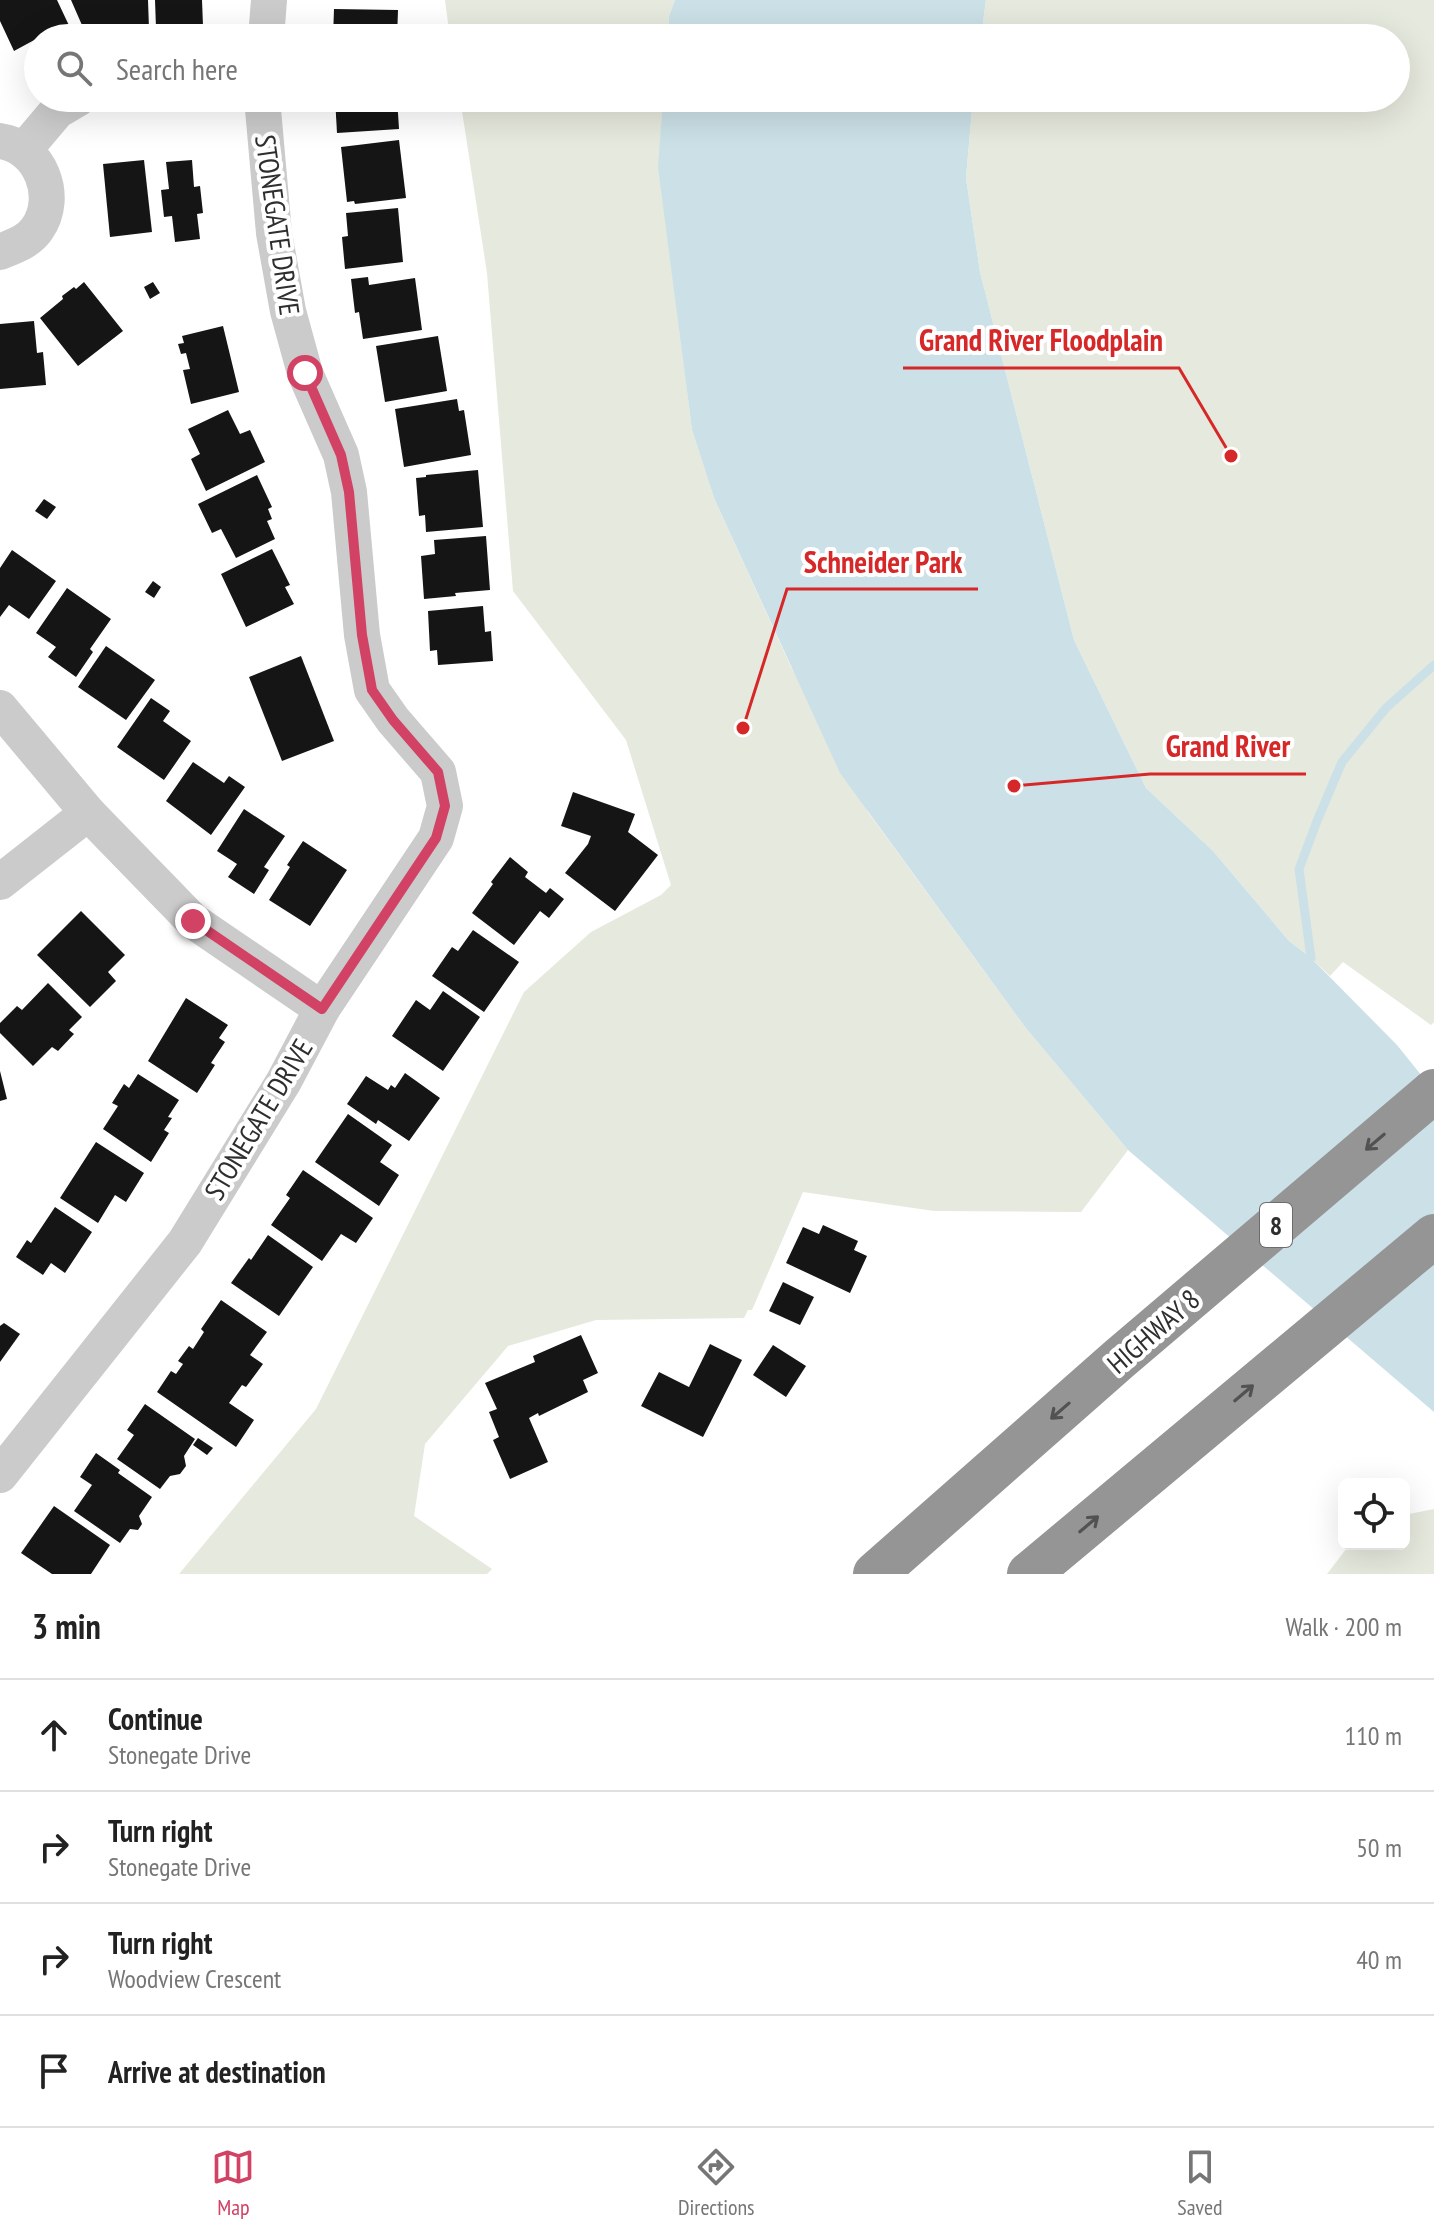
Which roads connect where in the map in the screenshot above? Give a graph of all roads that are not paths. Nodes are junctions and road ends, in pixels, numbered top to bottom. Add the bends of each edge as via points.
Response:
1 (269, 0) edge
2 (267, 24) edge
3 (56, 112) edge
4 (263, 112) edge
5 (12, 146) edge
6 (0, 252) edge
7 (0, 708) edge
8 (88, 813) junction
9 (0, 882) edge
10 (322, 1009) junction
11 (1434, 1091) edge
12 (1434, 1236) edge
13 (0, 1475) edge
14 (875, 1574) edge
15 (1029, 1574) edge

1 - 2 street
3 - 5 street
4 - 10 street, STONEGATE DRIVE via 274,233 288,311 305,373 341,455 349,492 372,690 438,772 445,806 436,838
5 - 6 street via 40,168 47,206 38,228 24,242
7 - 8 street
8 - 9 street
8 - 10 street via 193,921
10 - 13 street, STONEGATE DRIVE via 185,1242
11 -> 14 highway, HIGHWAY 8 / 8
15 -> 12 highway

